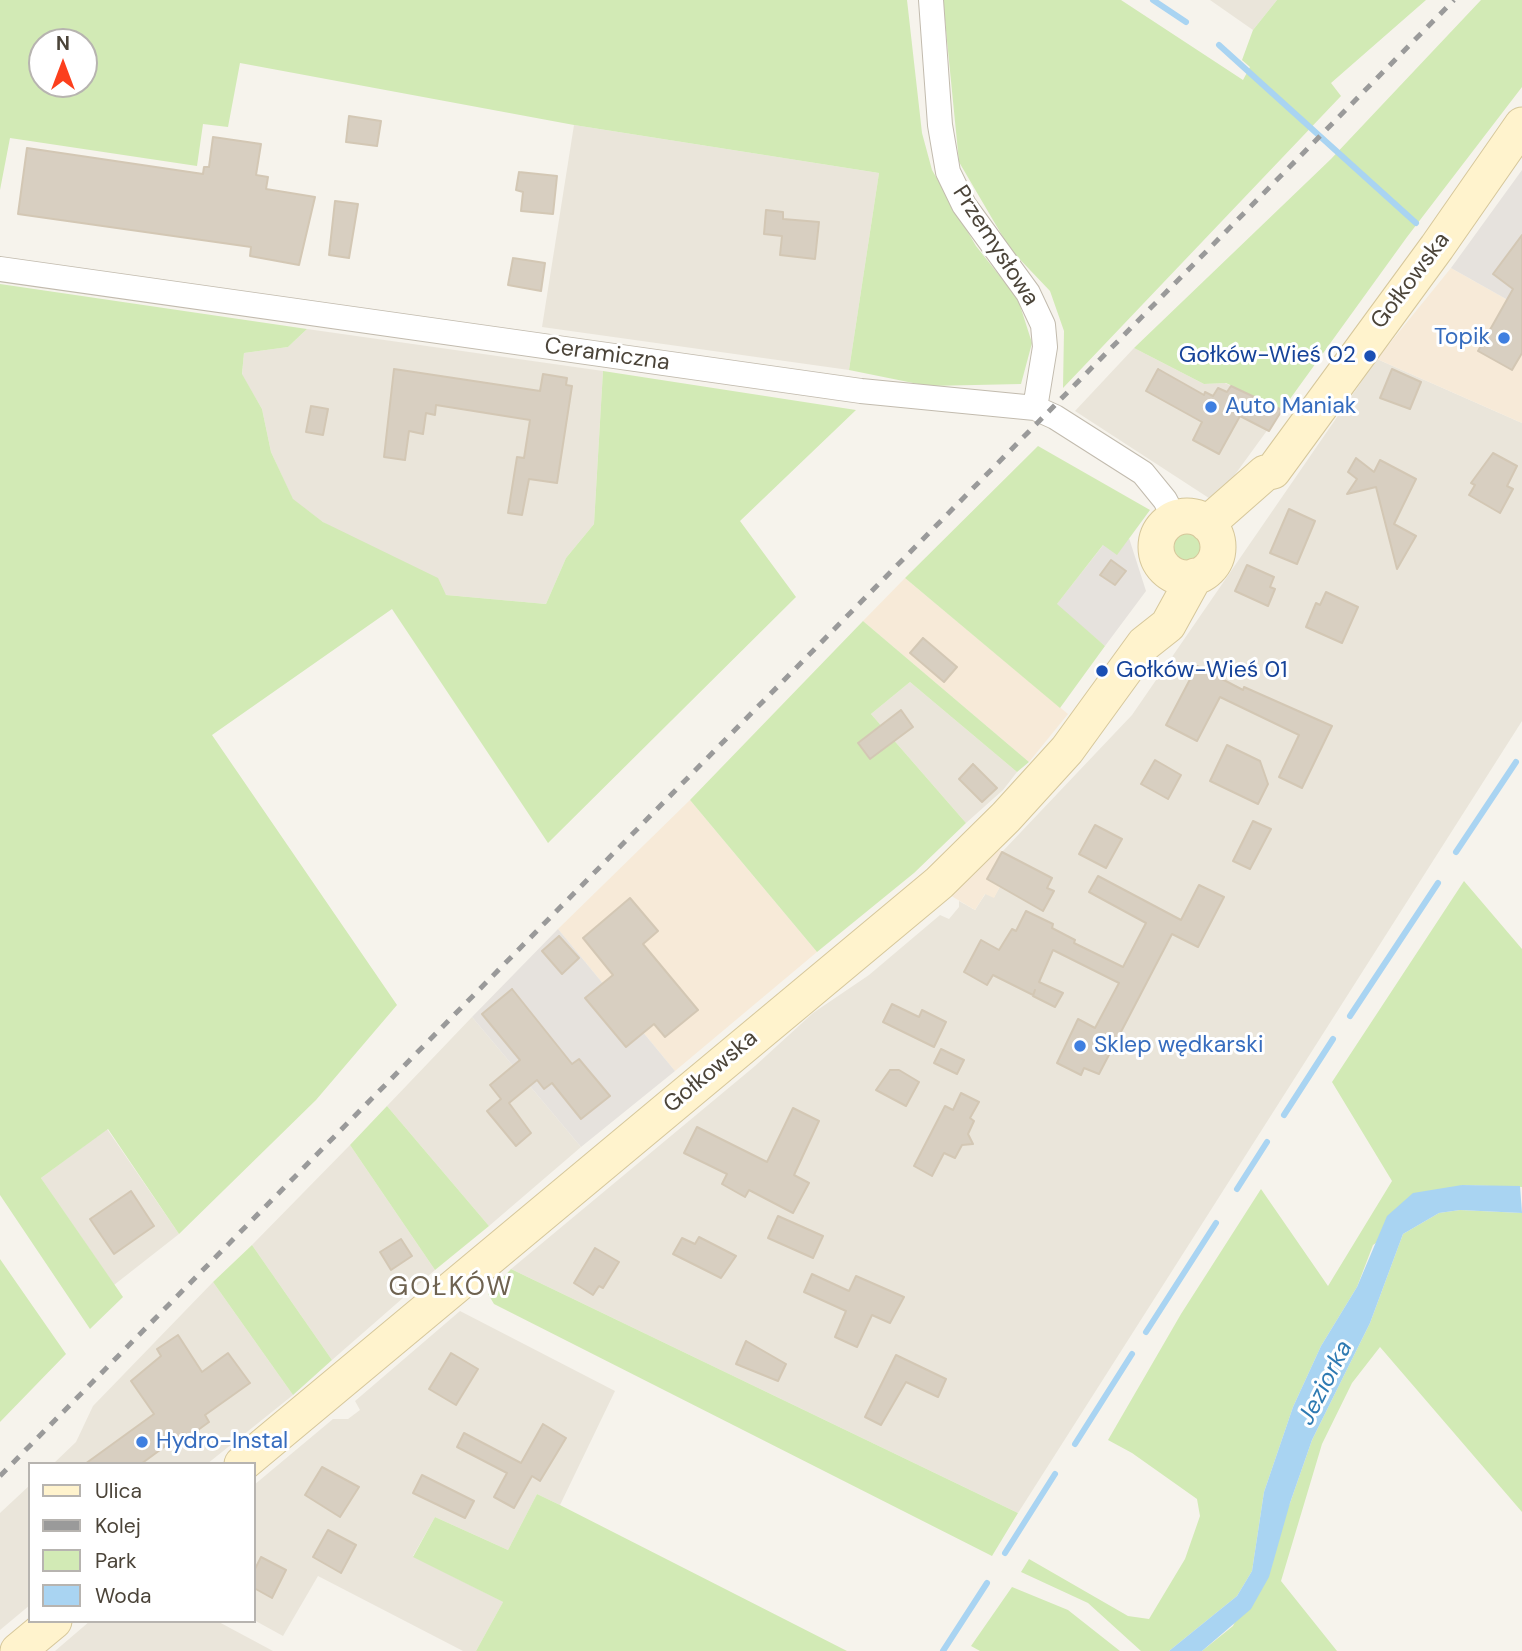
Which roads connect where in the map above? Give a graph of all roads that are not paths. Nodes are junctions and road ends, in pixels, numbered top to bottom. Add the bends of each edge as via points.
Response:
1 (931, 0) edge
2 (1522, 125) edge
3 (0, 269) edge
4 (1035, 408) junction
5 (1200, 529) junction
6 (1181, 574) junction
7 (244, 1462) edge
8 (52, 1623) edge
9 (18, 1651) edge

1 - 4 street, Przemysłowa via 948,172 964,205 1028,293 1043,325 1045,346
2 - 5 street, Gołkowska via 1273,471
3 - 4 street, Ceramiczna via 873,392
4 - 5 street, Ceramiczna via 1143,473 1165,500
5 - 6 street, Gołkowska via 1213,564
5 - 6 street via 1160,533 1157,553
6 - 7 street, Gołkowska via 1146,628 1144,644 1067,750 939,883
8 - 9 street

